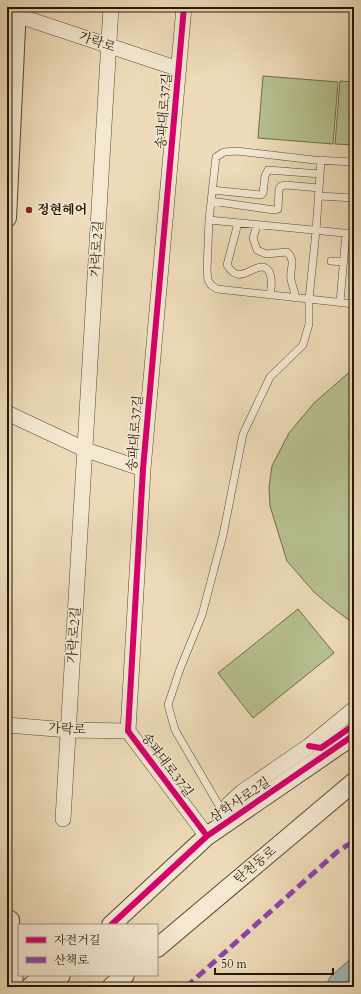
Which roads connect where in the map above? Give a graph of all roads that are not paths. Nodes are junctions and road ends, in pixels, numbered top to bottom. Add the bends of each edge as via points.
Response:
1 (111, 7) edge
2 (184, 7) edge
3 (13, 12) edge
4 (109, 47) junction
5 (179, 69) junction
6 (321, 160) junction
7 (354, 162) edge
8 (320, 174) junction
9 (319, 188) junction
10 (212, 190) junction
11 (319, 196) junction
12 (354, 198) edge
13 (211, 201) junction
14 (7, 218) edge
15 (210, 220) junction
16 (238, 223) junction
17 (257, 225) junction
18 (316, 231) junction
19 (350, 234) edge
20 (331, 261) dead end
21 (344, 262) junction
22 (270, 295) junction
23 (296, 298) junction
24 (309, 299) junction
25 (340, 302) junction
26 (354, 304) edge
27 (7, 413) edge
28 (86, 450) junction
29 (143, 470) junction
30 (354, 709) edge
31 (7, 725) edge
32 (68, 729) junction
33 (128, 731) junction
34 (354, 735) edge
35 (354, 782) edge
36 (63, 819) dead end
37 (223, 819) junction
38 (207, 836) junction
39 (12, 921) edge
40 (112, 924) edge
41 (158, 947) edge
42 (42, 976) edge
43 (60, 976) edge
44 (124, 976) edge
45 (14, 987) edge
46 (30, 987) edge
47 (50, 987) edge
48 (111, 987) edge

1 - 4 street, 가락로2길
2 - 5 street, 송파대로37길
3 - 4 street, 가락로
3 - 14 street, 가락로
4 - 5 street, 가락로
4 - 28 street, 가락로2길
5 - 29 street, 송파대로37길
6 - 7 lane
6 - 8 lane
6 - 10 lane via 224,152 216,157
8 - 9 lane
8 - 10 lane via 268,170 261,195
9 - 11 lane
9 - 13 lane via 281,186 278,209 274,210
10 - 13 lane
11 - 12 lane
11 - 18 lane
13 - 15 lane
15 - 16 lane
15 - 22 lane via 207,271 211,285 217,289
16 - 17 lane
16 - 22 lane via 227,265 237,274 243,275 264,268 272,276
17 - 18 lane
17 - 23 lane via 253,238 257,250 266,254 287,252 292,257 291,278
18 - 19 lane
18 - 24 lane
19 - 21 lane
20 - 21 lane
21 - 25 lane
22 - 23 lane
23 - 24 lane
24 - 25 lane
24 - 37 lane via 309,324 303,345 270,377 243,434 224,535 204,608 168,705 175,730
25 - 26 lane
27 - 28 street
28 - 29 street
28 - 32 street, 가락로2길
29 - 33 street, 송파대로37길
30 - 37 street, 삼학사로2길 via 309,746 242,792 229,804
31 - 32 street, 가락로
32 - 33 street, 가락로
32 - 36 street, 가락로2길
33 - 38 street, 송파대로37길
34 - 37 street, 삼학사로2길
35 - 41 street, 탄천동로
37 - 38 street, 삼학사로2길
38 - 40 street, 삼학사로2길
39 - 45 street
42 - 46 street
43 - 47 street
44 - 48 street

